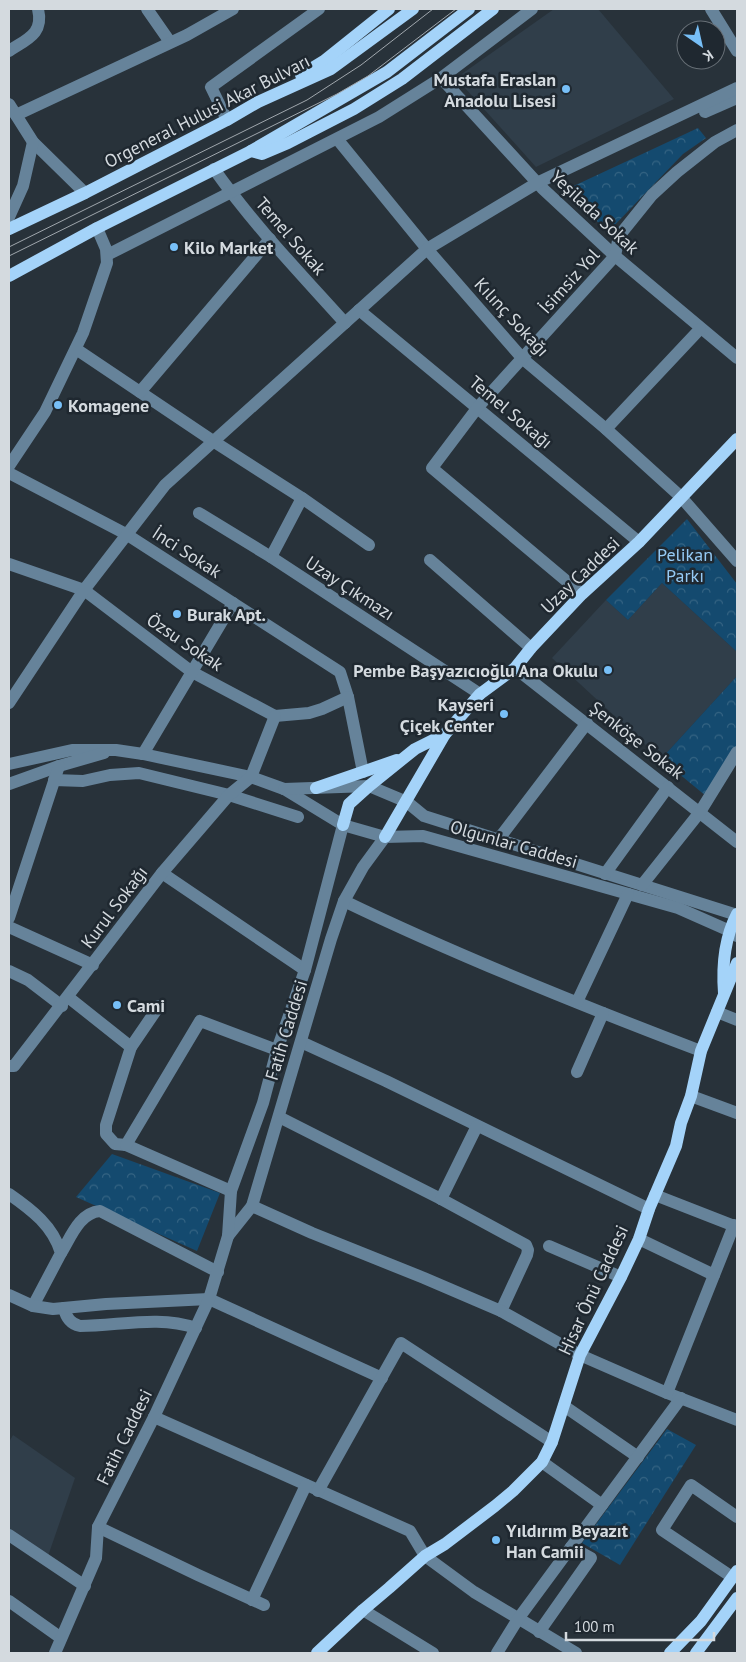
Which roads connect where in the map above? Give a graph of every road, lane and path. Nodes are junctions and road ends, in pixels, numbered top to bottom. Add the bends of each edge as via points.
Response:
1 (38, 9) edge
2 (147, 9) edge
3 (233, 9) edge
4 (319, 9) edge
5 (389, 9) edge
6 (413, 9) edge
7 (469, 9) edge
8 (492, 9) edge
9 (532, 9) edge
10 (711, 9) edge
11 (170, 42) junction
12 (9, 51) edge
13 (737, 51) edge
14 (441, 78) junction
15 (737, 88) edge
16 (737, 98) edge
17 (258, 102) junction
18 (9, 104) edge
19 (16, 115) junction
20 (227, 120) junction
21 (737, 130) edge
22 (338, 140) junction
23 (32, 142) junction
24 (250, 151) junction
25 (214, 169) junction
26 (540, 185) junction
27 (231, 192) junction
28 (85, 193) junction
29 (9, 217) edge
30 (97, 228) junction
31 (9, 230) edge
32 (270, 239) junction
33 (427, 249) junction
34 (107, 255) junction
35 (615, 256) junction
36 (9, 276) edge
37 (359, 310) junction
38 (345, 323) junction
39 (700, 329) junction
40 (76, 348) junction
41 (523, 358) junction
42 (737, 358) edge
43 (140, 392) junction
44 (478, 407) junction
45 (606, 429) junction
46 (737, 439) edge
47 (213, 441) junction
48 (9, 466) edge
49 (9, 472) edge
50 (682, 497) junction
51 (302, 498) junction
52 (199, 513) dead end
53 (126, 534) junction
54 (639, 542) junction
55 (369, 545) dead end
56 (271, 557) junction
57 (430, 560) dead end
58 (737, 561) edge
59 (9, 564) edge
60 (84, 590) junction
61 (582, 594) junction
62 (233, 603) junction
63 (531, 648) junction
64 (515, 668) junction
65 (192, 672) junction
66 (480, 694) junction
67 (348, 698) junction
68 (9, 703) edge
69 (275, 716) junction
70 (587, 723) junction
71 (445, 734) junction
72 (116, 750) junction
73 (737, 752) edge
74 (143, 754) junction
75 (407, 756) junction
76 (9, 764) edge
77 (59, 766) junction
78 (363, 772) junction
79 (251, 777) junction
80 (54, 780) junction
81 (9, 784) edge
82 (369, 786) junction
83 (668, 787) junction
84 (316, 788) junction
85 (284, 789) junction
86 (229, 795) junction
87 (407, 802) junction
88 (700, 812) junction
89 (298, 816) dead end
90 (344, 825) junction
91 (385, 837) junction
92 (498, 840) junction
93 (737, 842) edge
94 (162, 874) junction
95 (606, 874) junction
96 (642, 885) junction
97 (628, 894) junction
98 (344, 901) junction
99 (737, 915) edge
100 (9, 918) edge
101 (9, 928) edge
102 (734, 933) edge
103 (737, 963) edge
104 (93, 964) junction
105 (305, 970) junction
106 (9, 971) edge
107 (724, 995) junction
108 (65, 1001) junction
109 (577, 1002) junction
110 (159, 1006) dead end
111 (717, 1012) junction
112 (603, 1013) junction
113 (737, 1020) edge
114 (301, 1042) junction
115 (132, 1048) junction
116 (277, 1050) junction
117 (701, 1051) junction
118 (11, 1066) edge
119 (577, 1072) dead end
120 (691, 1096) junction
121 (737, 1113) edge
122 (278, 1117) junction
123 (477, 1126) junction
124 (126, 1145) junction
125 (232, 1191) junction
126 (9, 1194) edge
127 (655, 1195) junction
128 (441, 1199) junction
129 (252, 1206) junction
130 (649, 1209) junction
131 (735, 1226) edge
132 (228, 1236) junction
133 (638, 1239) junction
134 (549, 1246) dead end
135 (61, 1253) junction
136 (218, 1272) junction
137 (714, 1275) junction
138 (621, 1277) junction
139 (9, 1295) edge
140 (209, 1299) junction
141 (33, 1306) junction
142 (64, 1308) junction
143 (501, 1311) junction
144 (196, 1328) junction
145 (580, 1355) junction
146 (382, 1378) junction
147 (667, 1393) junction
148 (681, 1398) junction
149 (564, 1406) junction
150 (154, 1416) junction
151 (737, 1420) edge
152 (552, 1442) junction
153 (638, 1457) junction
154 (542, 1462) junction
155 (306, 1485) junction
156 (318, 1491) junction
157 (602, 1505) junction
158 (737, 1517) edge
159 (98, 1527) junction
160 (9, 1535) edge
161 (571, 1547) junction
162 (425, 1556) junction
163 (735, 1574) edge
164 (84, 1586) junction
165 (737, 1598) edge
166 (9, 1601) edge
167 (363, 1610) junction
168 (518, 1619) junction
169 (539, 1632) junction
170 (61, 1638) junction
171 (57, 1652) edge
172 (317, 1653) edge
173 (433, 1653) edge
174 (497, 1653) edge
175 (576, 1653) edge
176 (670, 1653) edge
177 (696, 1653) edge

1 - 12 street via 37,30
2 - 11 street
3 - 11 street
4 - 20 street via 211,87
5 - 17 main road via 324,60
6 - 17 main road, Orgeneral Hulusi Akar Bulvarı via 330,68
7 - 24 main road via 387,72
8 - 24 main road via 402,79 360,106 262,154
9 - 14 street
10 - 13 street
11 - 19 street
14 - 22 street
14 - 26 street, Yeşilada Sokak
15 - 26 street
16 - 26 street
17 - 20 main road, Orgeneral Hulusi Akar Bulvarı
18 - 19 street
19 - 23 street
20 - 28 main road, Orgeneral Hulusi Akar Bulvarı
21 - 35 street, İsimsiz Yol via 715,142 652,195 619,236
22 - 27 street
22 - 33 street, Kılınç Sokağı
23 - 28 street
23 - 29 street via 23,186
24 - 25 main road
25 - 27 street, Temel Sokak
25 - 30 main road
26 - 33 street
26 - 35 street, Yeşilada Sokak
27 - 32 street, Temel Sokak
27 - 34 street
28 - 31 main road, Orgeneral Hulusi Akar Bulvarı
30 - 34 street
30 - 36 main road
32 - 38 street, Temel Sokak
32 - 43 street
33 - 37 street
33 - 41 street, Kılınç Sokağı
34 - 40 street via 106,270
35 - 39 street, Yeşilada Sokak
35 - 41 street, İsimsiz Yol
37 - 38 street
37 - 44 street, Temel Sokağı
38 - 47 street
39 - 42 street, Yeşilada Sokak
39 - 45 street
40 - 43 street
40 - 48 street via 45,412
41 - 44 street, İsimsiz Yol
41 - 45 street, Kılınç Sokağı
43 - 47 street
44 - 54 street, Temel Sokağı
44 - 61 street, İsimsiz Yol via 432,468
45 - 50 street, Kılınç Sokağı
46 - 50 main road, Uzay Caddesi
47 - 51 street
47 - 53 street via 165,485
49 - 53 street, İnci Sokak
50 - 54 main road, Uzay Caddesi
50 - 58 street, Kılınç Sokağı
51 - 55 street
51 - 56 street
52 - 56 street, Uzay Çıkmazı
53 - 60 street
53 - 62 street, İnci Sokak
54 - 61 main road, Uzay Caddesi
56 - 66 street, Uzay Çıkmazı
57 - 63 street
59 - 60 street, Özsu Sokak
60 - 65 street, Özsu Sokak
60 - 68 street
61 - 63 main road, Uzay Caddesi
62 - 65 street
62 - 67 street, İnci Sokak via 340,672
63 - 64 main road, Uzay Caddesi
64 - 66 main road, Uzay Caddesi
64 - 70 street, Şenköşe Sokak
65 - 69 street, Özsu Sokak
65 - 74 street
66 - 71 main road, Uzay Caddesi
67 - 69 street via 309,712
67 - 78 street
69 - 79 street
70 - 83 street, Şenköşe Sokak
70 - 92 street
71 - 75 main road, Uzay Caddesi
71 - 87 main road, Uzay Caddesi
72 - 74 street, Olgunlar Caddesi
72 - 76 street, Olgunlar Caddesi via 72,750
72 - 77 street
73 - 88 street
74 - 79 street, Olgunlar Caddesi
75 - 78 main road
75 - 82 main road, Uzay Caddesi
77 - 80 street
77 - 81 street
78 - 84 main road
79 - 85 street, Olgunlar Caddesi
79 - 86 street, Kurul Sokağı
80 - 86 street via 83,781 139,773
80 - 100 street
82 - 84 street, Olgunlar Caddesi
82 - 87 street, Olgunlar Caddesi
82 - 90 main road, Uzay Caddesi via 350,804
83 - 88 street, Şenköşe Sokak
83 - 95 street
84 - 85 street, Olgunlar Caddesi
85 - 90 street, Olgunlar Caddesi
86 - 89 street
86 - 94 street, Kurul Sokağı
87 - 91 main road, Uzay Caddesi
87 - 92 street, Olgunlar Caddesi via 424,816
88 - 93 street, Şenköşe Sokak
88 - 96 street
90 - 91 street, Olgunlar Caddesi
90 - 105 street, Fatih Caddesi
91 - 97 street, Olgunlar Caddesi via 423,836
91 - 98 street, Fatih Caddesi
92 - 95 street, Olgunlar Caddesi
94 - 104 street, Kurul Sokağı
94 - 105 street
95 - 96 street, Olgunlar Caddesi
96 - 99 street, Olgunlar Caddesi
97 - 102 street, Olgunlar Caddesi via 678,908
97 - 109 street
98 - 109 street via 409,932
98 - 114 street, Fatih Caddesi
99 - 102 main road, Hisar Önü Caddesi
101 - 104 street
102 - 107 main road, Hisar Önü Caddesi via 722,975
103 - 107 main road, Hisar Önü Caddesi
104 - 108 street, Kurul Sokağı
105 - 116 street, Fatih Caddesi
106 - 108 street
107 - 111 main road, Hisar Önü Caddesi
108 - 115 street
108 - 118 street, Kurul Sokağı
109 - 112 street
110 - 115 street
111 - 113 street
111 - 117 main road, Hisar Önü Caddesi
112 - 117 street
112 - 119 street
114 - 122 street, Fatih Caddesi
114 - 123 street
115 - 124 street via 106,1130 111,1142
116 - 124 street via 200,1021
116 - 125 street, Fatih Caddesi via 263,1103
117 - 120 main road, Hisar Önü Caddesi
120 - 121 street
120 - 127 main road, Hisar Önü Caddesi via 676,1146
122 - 128 street
122 - 129 street, Fatih Caddesi
123 - 128 street
123 - 130 street
124 - 125 street
125 - 132 street, Fatih Caddesi
126 - 135 street via 45,1223
127 - 130 main road, Hisar Önü Caddesi
127 - 131 street
128 - 143 street via 526,1245 527,1255
129 - 132 street, Fatih Caddesi
129 - 143 street
130 - 133 main road, Hisar Önü Caddesi
131 - 137 street
132 - 136 street, Fatih Caddesi
133 - 137 street
133 - 138 main road, Hisar Önü Caddesi
134 - 138 street
135 - 136 street via 82,1219 100,1211
135 - 141 street
136 - 140 street, Fatih Caddesi
137 - 147 street
138 - 145 main road, Hisar Önü Caddesi
139 - 141 street
140 - 142 street
140 - 144 street, Fatih Caddesi
140 - 146 street
141 - 142 street
142 - 144 street via 67,1318 80,1326 158,1321
143 - 145 street
144 - 150 street, Fatih Caddesi
145 - 147 street
145 - 149 main road, Hisar Önü Caddesi
146 - 152 street via 401,1343
146 - 156 street
147 - 148 street
148 - 151 street
148 - 153 street
149 - 152 main road, Hisar Önü Caddesi
149 - 153 street
150 - 155 street
150 - 159 street, Fatih Caddesi
152 - 154 main road, Hisar Önü Caddesi
153 - 157 street
154 - 157 street
154 - 162 main road, Hisar Önü Caddesi via 495,1506
155 - 156 street
155 - 159 street via 258,1603
156 - 162 street via 410,1531
157 - 161 street
158 - 163 street via 692,1485 662,1530
159 - 164 street, Fatih Caddesi via 96,1558
160 - 164 street
161 - 168 street
161 - 169 street via 591,1558
162 - 167 main road, Hisar Önü Caddesi
162 - 168 street
163 - 176 main road via 701,1621
164 - 170 street, Fatih Caddesi
165 - 177 main road
166 - 170 street
167 - 172 main road, Hisar Önü Caddesi
167 - 173 street
168 - 169 street
168 - 174 street
169 - 175 street
170 - 171 street, Fatih Caddesi

